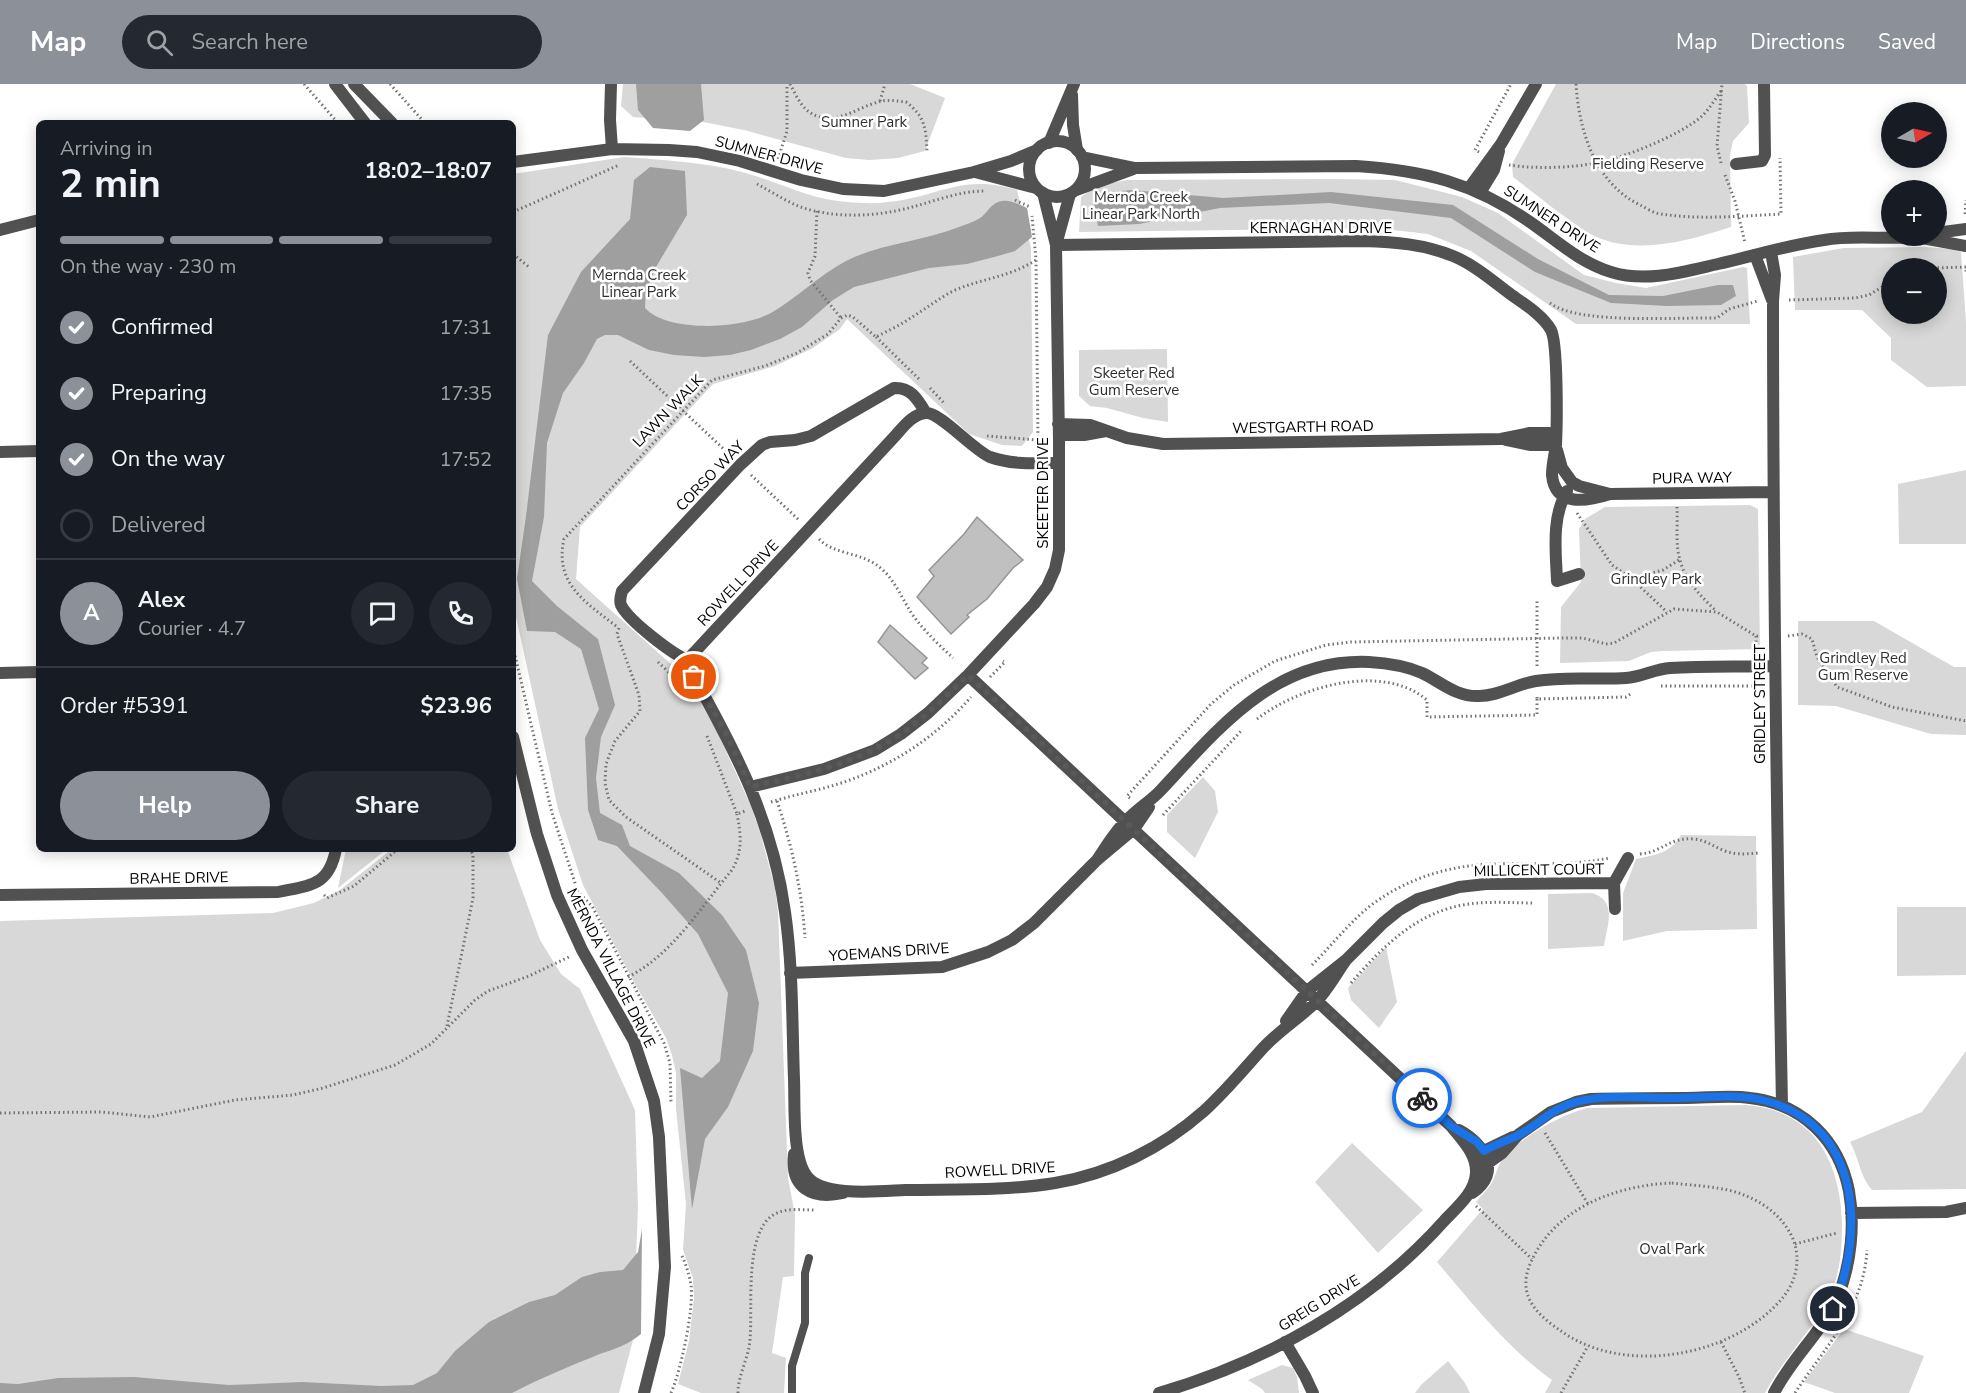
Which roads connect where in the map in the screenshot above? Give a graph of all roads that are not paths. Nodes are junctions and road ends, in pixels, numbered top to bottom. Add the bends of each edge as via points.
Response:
1 (335, 84) edge
2 (354, 84) edge
3 (611, 84) edge
4 (1536, 84) edge
5 (1764, 84) edge
6 (1073, 88) edge
7 (364, 120) edge
8 (389, 120) edge
9 (1049, 143) junction
10 (612, 148) junction
11 (1037, 150) junction
12 (1079, 153) junction
13 (516, 162) edge
14 (1736, 164) dead end
15 (1134, 168) junction
16 (974, 172) junction
17 (1039, 190) junction
18 (1475, 191) junction
19 (1073, 192) junction
20 (36, 221) edge
21 (1966, 229) edge
22 (0, 230) edge
23 (1947, 232) edge
24 (1881, 237) edge
25 (1947, 242) edge
26 (1056, 245) junction
27 (1966, 246) edge
28 (1771, 252) junction
29 (1752, 256) junction
30 (1773, 301) junction
31 (926, 413) junction
32 (1058, 430) junction
33 (1556, 439) junction
34 (36, 451) edge
35 (0, 452) edge
36 (1059, 463) junction
37 (1572, 482) junction
38 (1773, 492) junction
39 (1610, 494) junction
40 (1570, 498) junction
41 (1579, 574) dead end
42 (690, 661) junction
43 (1774, 666) junction
44 (36, 672) edge
45 (0, 673) edge
46 (968, 675) junction
47 (516, 749) edge
48 (750, 787) junction
49 (1129, 825) junction
50 (335, 852) edge
51 (1628, 858) dead end
52 (1614, 883) junction
53 (0, 895) edge
54 (1615, 909) dead end
55 (1346, 960) junction
56 (790, 973) junction
57 (1307, 991) junction
58 (1317, 1001) junction
59 (1277, 1034) junction
60 (1782, 1106) junction
61 (1482, 1159) junction
62 (1966, 1208) edge
63 (1946, 1212) junction
64 (1851, 1213) junction
65 (1966, 1216) edge
66 (809, 1258) dead end
67 (1289, 1340) junction
68 (646, 1393) edge
69 (792, 1393) edge
70 (1159, 1393) edge
71 (1313, 1393) edge
72 (1774, 1393) edge

1 - 7 street
2 - 8 street
3 - 10 street
4 - 18 street
5 - 14 street via 1765,154 1757,163
6 - 9 street
6 - 12 street via 1073,125
9 - 11 street
9 - 12 street via 1064,142
10 - 13 street, SUMNER DRIVE
10 - 16 street, SUMNER DRIVE via 697,152 863,192 911,187
11 - 16 street, SUMNER DRIVE
11 - 17 street via 1029,173
12 - 15 street, SUMNER DRIVE
12 - 19 street via 1084,174
15 - 18 street, SUMNER DRIVE via 1390,168 1422,173
15 - 19 street, SUMNER DRIVE
16 - 17 street, SUMNER DRIVE
17 - 19 street via 1052,197
17 - 26 street, SKEETER DRIVE
18 - 29 street, SUMNER DRIVE via 1529,221 1581,259 1612,272 1663,276
19 - 26 street, SKEETER DRIVE
20 - 22 street
21 - 23 street
24 - 28 street, SUMNER DRIVE via 1824,240
25 - 27 street, SUMNER DRIVE
26 - 32 street, SKEETER DRIVE
26 - 33 street, KERNAGHAN DRIVE via 1399,242 1454,256 1534,311 1551,329 1555,349
28 - 29 street, SUMNER DRIVE
28 - 30 street, GRIDLEY STREET via 1775,275
29 - 30 street, GRIDLEY STREET
30 - 38 street, GRIDLEY STREET
31 - 36 street via 939,417 971,446 1001,461
31 - 42 street, ROWELL DRIVE via 911,420 896,435
31 - 42 street, CORSO WAY via 913,394 894,388 811,436 770,442 740,465 622,591 621,605 631,617 670,652
32 - 33 street, WESTGARTH ROAD via 1084,435 1107,431 1163,444 1501,439 1530,445
32 - 36 street, SKEETER DRIVE
33 - 37 street, KERNAGHAN DRIVE via 1562,468
33 - 40 street, KERNAGHAN DRIVE via 1553,478 1557,489
34 - 35 street
36 - 46 street, SKEETER DRIVE via 1055,569 1034,604
37 - 39 street, PURA WAY
37 - 40 street
38 - 39 street, PURA WAY
38 - 43 street, GRIDLEY STREET
39 - 40 street, PURA WAY via 1593,500
40 - 41 street via 1556,526 1557,581
42 - 48 street, ROWELL DRIVE via 694,677 728,737
43 - 49 street, YOEMANS DRIVE via 1669,668 1627,678 1537,681 1481,696 1461,694 1422,673 1393,665 1347,662 1318,668 1290,677 1241,707
43 - 60 street, GRIDLEY STREET
44 - 45 street
46 - 48 street, SKEETER DRIVE via 928,713 875,750 824,770
46 - 49 street
47 - 68 street, MERNDA VILLAGE DRIVE via 557,895 582,950 634,1041 654,1101 665,1267 659,1334
48 - 56 street, ROWELL DRIVE via 779,875
49 - 56 street, YOEMANS DRIVE via 1034,923 988,952 942,967
49 - 57 street
50 - 53 street, BRAHE DRIVE via 333,866 315,884 278,892
51 - 52 street, MILLICENT COURT
52 - 54 street, MILLICENT COURT
52 - 55 street, MILLICENT COURT via 1486,884 1439,892 1399,910
55 - 57 street, MILLICENT COURT
55 - 58 street, MILLICENT COURT
56 - 59 street, ROWELL DRIVE via 796,1133 802,1167 820,1187 853,1191 1016,1187 1093,1175 1126,1162 1184,1127
57 - 58 street
57 - 59 street, ROWELL DRIVE
58 - 59 street, ROWELL DRIVE
58 - 61 street
60 - 61 street via 1748,1097 1591,1099 1562,1107 1518,1135 1502,1153
60 - 64 street via 1815,1126 1839,1158 1846,1176
61 - 67 street, GREIG DRIVE via 1466,1197 1422,1246 1331,1316
62 - 63 street
63 - 64 street
63 - 65 street
64 - 72 street via 1846,1274 1833,1309
66 - 69 lane via 805,1273 805,1323 792,1366
67 - 70 street, GREIG DRIVE via 1229,1370
67 - 71 street

